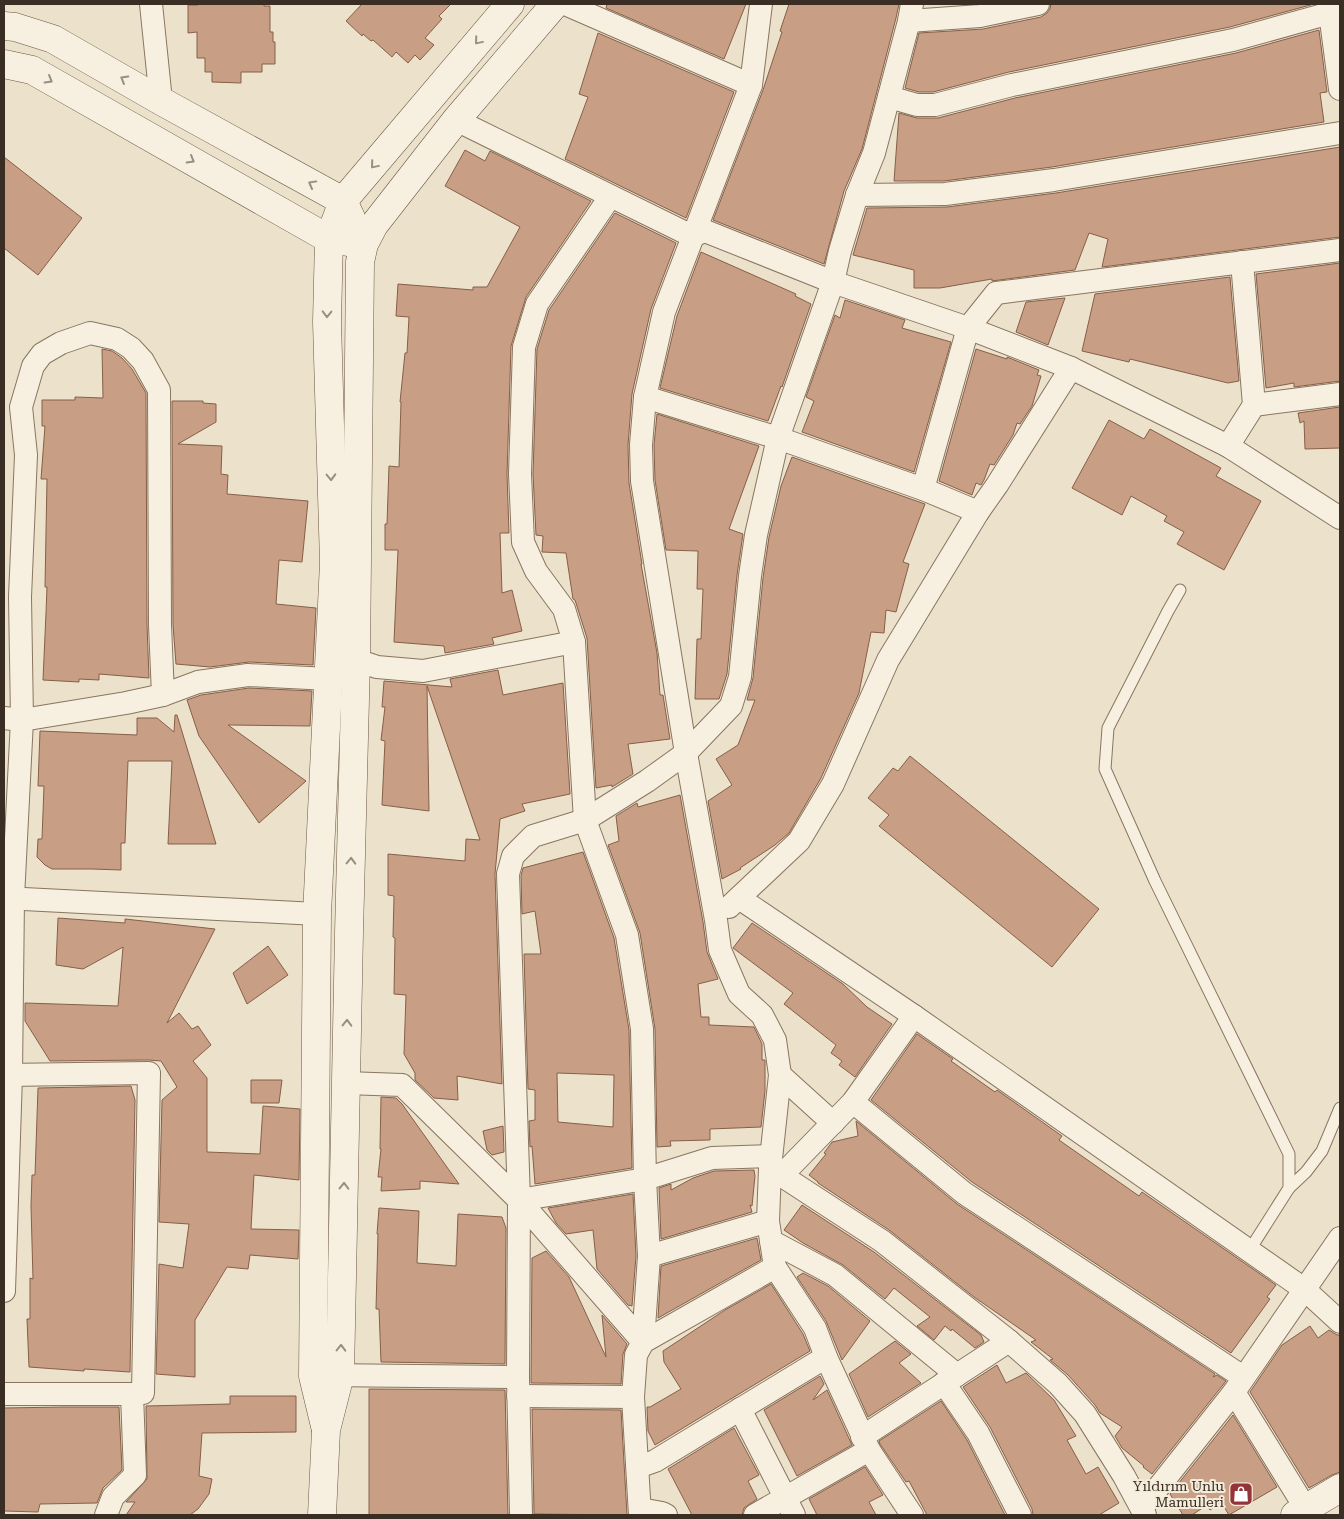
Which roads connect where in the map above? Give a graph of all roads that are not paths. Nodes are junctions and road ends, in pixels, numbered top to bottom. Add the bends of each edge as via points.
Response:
1 (151, 4) edge
2 (510, 4) edge
3 (555, 4) edge
4 (565, 4) edge
5 (761, 4) edge
6 (1038, 4) edge
7 (1333, 10) edge
8 (911, 12) edge
9 (4, 26) edge
10 (4, 64) edge
11 (751, 85) junction
12 (1340, 90) edge
13 (889, 97) junction
14 (161, 101) junction
15 (456, 120) junction
16 (1340, 133) edge
17 (858, 194) junction
18 (610, 196) junction
19 (343, 201) junction
20 (692, 236) junction
21 (329, 239) junction
22 (364, 244) junction
23 (1340, 250) edge
24 (1242, 262) junction
25 (833, 282) junction
26 (968, 328) junction
27 (1072, 368) junction
28 (1340, 394) edge
29 (646, 397) junction
30 (1254, 405) junction
31 (778, 438) junction
32 (1228, 446) junction
33 (923, 489) junction
34 (978, 512) junction
35 (1340, 518) edge
36 (1180, 590) dead end
37 (574, 642) junction
38 (356, 660) junction
39 (329, 679) junction
40 (163, 695) junction
41 (13, 719) edge
42 (686, 753) junction
43 (584, 820) junction
44 (8, 898) edge
45 (739, 898) junction
46 (317, 914) junction
47 (716, 920) junction
48 (914, 1016) junction
49 (7, 1075) edge
50 (780, 1075) junction
51 (346, 1083) junction
52 (853, 1102) junction
53 (1340, 1108) edge
54 (832, 1123) junction
55 (774, 1167) junction
56 (645, 1179) junction
57 (1289, 1188) junction
58 (519, 1200) junction
59 (5, 1212) edge
60 (770, 1231) junction
61 (1340, 1238) edge
62 (1249, 1251) junction
63 (649, 1256) junction
64 (775, 1267) junction
65 (1304, 1289) junction
66 (4, 1292) edge
67 (1340, 1322) edge
68 (1009, 1341) junction
69 (643, 1342) junction
70 (826, 1357) junction
71 (340, 1375) junction
72 (314, 1376) junction
73 (951, 1379) junction
74 (1239, 1385) junction
75 (518, 1386) junction
76 (4, 1394) edge
77 (132, 1394) junction
78 (634, 1397) junction
79 (740, 1409) junction
80 (326, 1430) junction
81 (865, 1443) junction
82 (638, 1467) junction
83 (1340, 1488) edge
84 (789, 1507) edge
85 (1143, 1511) edge
86 (640, 1512) edge
87 (1300, 1512) edge
88 (106, 1515) edge
89 (322, 1515) edge
90 (521, 1515) edge
91 (666, 1515) edge
92 (755, 1515) edge
93 (912, 1515) edge
94 (1020, 1515) edge

1 - 14 street
2 -> 19 street
3 - 15 street
4 - 11 street
5 - 11 street
6 - 8 street via 980,16
7 - 12 street
7 - 13 street via 1233,40 1012,85 935,105 917,105
8 - 13 street
14 -> 9 street via 53,39
10 -> 21 street via 32,70
11 - 20 street
13 - 17 street via 874,153
19 -> 14 street
15 - 18 street
15 - 22 street via 374,225
16 - 17 street via 1093,174 945,194
17 - 25 street
18 - 20 street
18 - 37 street via 537,304 524,347 520,474 523,542 536,571 564,609
19 - 21 street
19 - 22 street
20 - 25 street via 705,231
20 - 29 street via 664,312
21 - 22 street
21 -> 39 street via 327,322 334,563
22 - 38 street via 360,262
23 - 24 street
24 - 26 street via 996,293
24 - 30 street
25 - 26 street
25 - 31 street
26 - 27 street
26 - 33 street
27 - 32 street
27 - 34 street
28 - 30 street
29 - 31 street
29 - 42 street via 641,444 642,481
30 - 32 street
31 - 33 street
31 - 42 street via 756,535 740,677 731,706
32 - 35 street
33 - 34 street
34 - 45 street via 888,660 833,784 798,841
36 - 57 lane via 1108,728 1105,770 1155,881 1289,1154
37 - 38 street via 423,671 377,666
37 - 43 street
51 -> 38 street
39 - 40 street via 248,675 198,682
39 - 46 street
40 - 41 street
40 - 41 street via 159,390 143,361 131,348 117,339 90,333 60,343 42,354 33,366 21,407 26,455
41 - 44 street
42 - 43 street
42 - 47 street
43 - 56 street via 627,935 642,1029
43 - 58 street via 533,836 513,856 508,874
44 - 46 street
44 - 49 street
45 - 47 street
45 - 48 street
46 - 72 street
47 - 50 street via 720,950 739,994 762,1015 775,1040
48 - 52 street
48 - 62 street
49 - 59 street
49 - 77 street via 149,1074 143,1394
50 - 54 street
50 - 55 street
51 - 58 street via 402,1084
71 -> 51 street
52 - 54 street
52 - 74 street via 964,1193
53 - 57 lane via 1322,1151
54 - 55 street
55 - 56 street via 712,1158
55 - 60 street
55 - 68 street via 882,1241
56 - 58 street
56 - 63 street
57 - 62 lane
58 - 69 street
58 - 75 street
59 - 66 street
60 - 63 street
60 - 64 street
60 - 73 street via 834,1275
61 - 65 street
62 - 65 street
63 - 69 street
64 - 69 street
64 - 70 street via 815,1328
65 - 67 street
65 - 74 street
68 - 73 street
68 - 85 street via 1058,1384 1085,1414
69 - 78 street via 636,1355
70 - 79 street
70 - 81 street
71 - 72 street
71 - 75 street
71 - 80 street
72 - 80 street
73 - 81 street
73 - 94 street
74 - 85 street
74 - 87 street
75 - 78 street
75 - 90 street
76 - 77 street
77 - 88 street via 135,1475 113,1497
78 - 82 street
79 - 82 street via 654,1461
79 - 84 street
80 - 89 street
81 - 84 street
81 - 93 street
82 - 86 street
83 - 87 street
84 - 92 street
86 - 91 street via 662,1512

